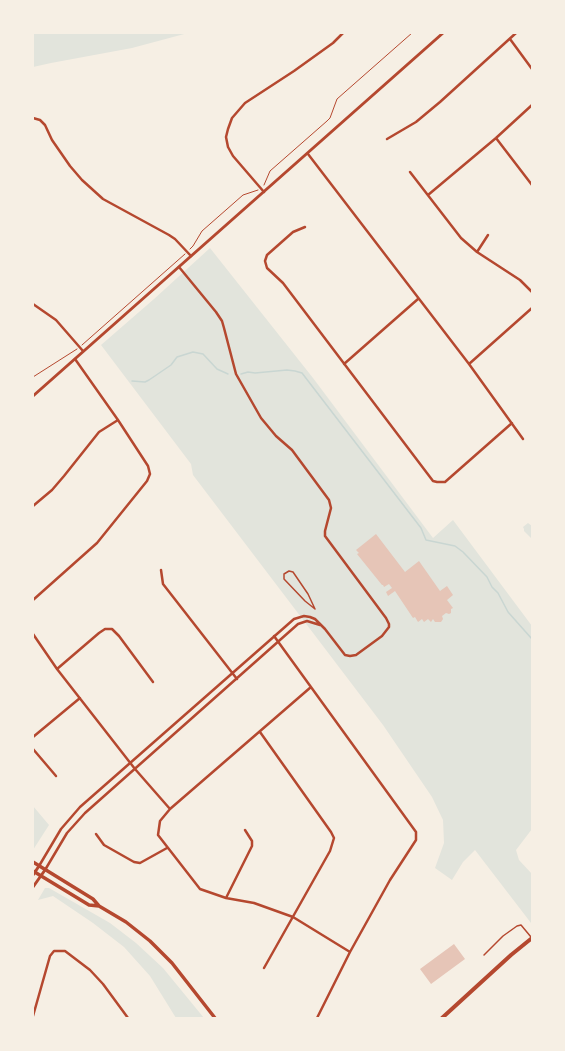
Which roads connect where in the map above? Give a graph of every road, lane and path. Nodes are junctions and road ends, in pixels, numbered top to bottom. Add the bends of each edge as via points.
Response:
1 (343, 33) edge
2 (412, 33) edge
3 (443, 33) edge
4 (516, 33) edge
5 (510, 39) junction
6 (532, 69) edge
7 (532, 105) edge
8 (33, 118) edge
9 (496, 138) junction
10 (387, 139) dead end
11 (308, 154) junction
12 (410, 172) dead end
13 (264, 184) dead end
14 (532, 185) edge
15 (259, 189) dead end
16 (264, 192) junction
17 (428, 195) junction
18 (305, 228) dead end
19 (488, 235) dead end
20 (191, 248) dead end
21 (477, 252) junction
22 (185, 253) dead end
23 (191, 256) junction
24 (179, 266) junction
25 (532, 292) edge
26 (418, 299) junction
27 (33, 304) edge
28 (532, 308) edge
29 (83, 344) dead end
30 (77, 349) dead end
31 (83, 351) junction
32 (75, 358) junction
33 (344, 364) junction
34 (469, 364) junction
35 (33, 377) edge
36 (33, 396) edge
37 (118, 420) junction
38 (512, 423) junction
39 (523, 439) dead end
40 (33, 506) edge
41 (162, 570) dead end
42 (33, 600) edge
43 (315, 609) joint
44 (322, 626) junction
45 (33, 634) edge
46 (274, 636) junction
47 (279, 642) junction
48 (58, 668) junction
49 (232, 673) junction
50 (237, 679) junction
51 (153, 682) dead end
52 (311, 687) junction
53 (80, 698) junction
54 (260, 732) junction
55 (33, 737) edge
56 (33, 749) edge
57 (131, 763) junction
58 (135, 769) junction
59 (56, 776) dead end
60 (170, 809) junction
61 (245, 830) dead end
62 (96, 834) dead end
63 (167, 848) junction
64 (33, 862) edge
65 (39, 866) junction
66 (46, 870) junction
67 (34, 873) edge
68 (41, 876) junction
69 (33, 887) edge
70 (226, 898) junction
71 (99, 906) junction
72 (293, 917) junction
73 (532, 938) edge
74 (350, 952) junction
75 (484, 955) dead end
76 (264, 968) dead end
77 (33, 1016) edge
78 (128, 1018) edge
79 (215, 1018) edge
80 (317, 1018) edge
81 (442, 1018) edge

1 - 16 street via 294,71 245,103 232,118 226,137 228,146 233,156
2 - 13 path via 337,99 330,118 270,171
3 - 11 street
4 - 5 street
5 - 6 street
5 - 10 street via 422,117
7 - 9 street
8 - 23 street via 40,120 70,166 98,194 169,235
9 - 14 street
9 - 17 street
11 - 16 street
11 - 26 street
12 - 17 street
15 - 20 path via 243,195 202,231
16 - 23 street
17 - 21 street via 461,238
18 - 33 street via 293,232 267,255 265,264 283,283
19 - 21 street
21 - 25 street via 520,280
22 - 29 path
23 - 24 street
24 - 31 street
24 - 44 street via 222,321 236,374 261,418 278,439 292,450 330,502 325,536 389,624 385,634 352,656 345,655
26 - 33 street
26 - 34 street
27 - 31 street via 56,320
28 - 34 street
30 - 35 path
31 - 32 street
32 - 36 street
32 - 37 street
33 - 38 street via 433,481 445,482
34 - 38 street
37 - 40 street via 99,432 52,490
37 - 42 street via 148,466 150,474 147,481 97,543
38 - 39 street
41 - 49 street via 163,584
43 - 43 lane via 293,572 286,572 284,579
44 - 46 street via 312,618 300,617 291,621
44 - 47 street via 311,622 301,623
45 - 48 street
46 - 47 street
46 - 49 street
47 - 50 street
47 - 52 street
48 - 51 street via 99,633 105,629 112,629
48 - 53 street
49 - 50 street
49 - 57 street
50 - 58 street
52 - 54 street
52 - 74 street via 416,832 416,840 390,880
53 - 55 street
53 - 57 street
54 - 60 street
54 - 72 street via 334,838 330,851
56 - 59 street
57 - 58 street
57 - 65 street via 67,821
58 - 60 street
58 - 66 street via 75,823
60 - 63 street via 160,821 158,835
61 - 70 street via 252,841 252,846
62 - 63 street via 104,845 134,862 140,862
63 - 70 street via 200,889
64 - 65 main road
65 - 66 main road
65 - 67 street
66 - 68 street
66 - 71 main road via 93,899
67 - 68 main road
68 - 69 street
68 - 71 main road via 89,905
70 - 72 street via 254,903
71 - 79 main road via 126,922 162,952
72 - 74 street
72 - 76 street
73 - 75 lane via 521,925 517,926
73 - 81 main road
74 - 80 street
77 - 78 street via 50,956 54,951 65,951 90,970

